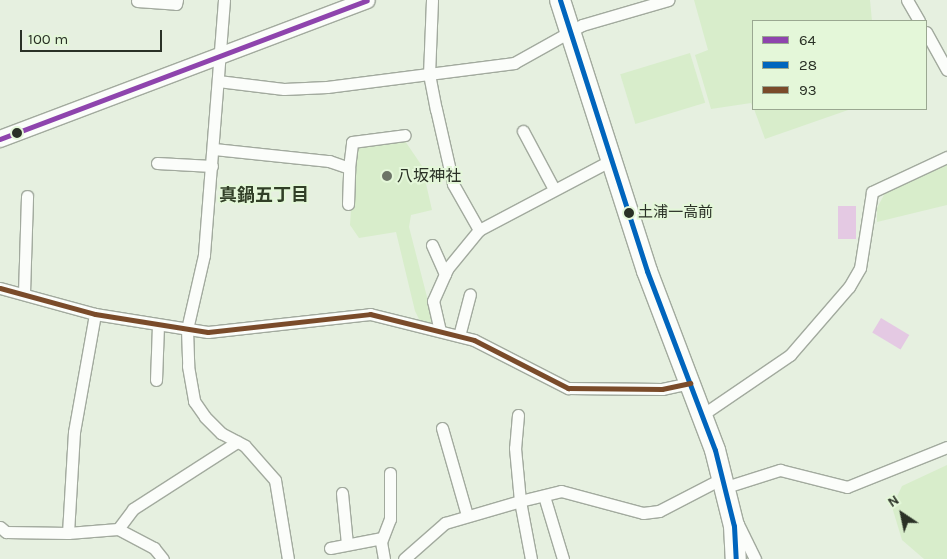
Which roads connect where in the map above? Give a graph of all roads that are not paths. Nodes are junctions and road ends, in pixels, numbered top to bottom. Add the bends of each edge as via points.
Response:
1 (176, 0) edge
2 (224, 0) edge
3 (367, 0) edge
4 (432, 0) edge
5 (560, 0) edge
6 (668, 0) edge
7 (907, 0) edge
8 (137, 1) edge
9 (919, 20) edge
10 (570, 33) junction
11 (927, 34) edge
12 (222, 54) junction
13 (947, 70) edge
14 (429, 74) junction
15 (218, 82) junction
16 (523, 131) dead end
17 (405, 134) dead end
18 (0, 139) edge
19 (214, 149) junction
20 (947, 157) edge
21 (610, 161) junction
22 (157, 163) dead end
23 (212, 166) junction
24 (349, 168) junction
25 (554, 189) junction
26 (28, 196) dead end
27 (348, 204) dead end
28 (479, 230) junction
29 (432, 245) dead end
30 (445, 274) junction
31 (0, 288) edge
32 (24, 293) junction
33 (470, 294) dead end
34 (95, 314) junction
35 (158, 326) junction
36 (187, 329) junction
37 (440, 331) junction
38 (459, 336) junction
39 (156, 380) dead end
40 (690, 382) junction
41 (518, 415) dead end
42 (702, 415) junction
43 (442, 428) dead end
44 (237, 442) junction
45 (947, 447) edge
46 (390, 473) dead end
47 (724, 482) junction
48 (342, 493) dead end
49 (544, 496) junction
50 (520, 501) junction
51 (730, 507) junction
52 (468, 515) junction
53 (0, 527) edge
54 (118, 529) junction
55 (68, 533) junction
56 (382, 538) junction
57 (347, 544) junction
58 (330, 548) dead end
59 (163, 559) edge
60 (288, 559) edge
61 (384, 559) edge
62 (404, 559) edge
63 (531, 559) edge
64 (563, 559) edge
65 (736, 559) edge
66 (755, 559) edge

1 - 8 street via 176,4
2 - 12 street
3 - 12 street
4 - 14 street
5 - 10 highway
6 - 10 street via 582,25
7 - 9 street
10 - 14 street via 514,63
10 - 21 highway
11 - 13 street
12 - 15 street
12 - 18 street
14 - 15 street via 284,89
14 - 28 street via 454,184
15 - 19 street
16 - 25 street
17 - 24 street via 352,142
19 - 23 street
19 - 24 street via 329,161
20 - 42 street via 872,192 860,268 849,287 790,355
21 - 25 street
21 - 40 highway
22 - 23 street
23 - 36 street via 204,255
24 - 27 street
25 - 28 street
26 - 32 street
28 - 30 street
29 - 30 street
30 - 37 street via 434,301
31 - 32 street
32 - 34 street
33 - 38 street
34 - 35 street
34 - 55 street via 74,432
35 - 36 street
35 - 39 street
36 - 37 street via 230,333 370,314
36 - 44 street via 194,401 220,433
37 - 38 street
38 - 40 street via 568,388 654,389
40 - 42 highway
41 - 50 street via 515,448
42 - 47 highway
43 - 52 street
44 - 54 street via 134,509
44 - 60 street via 275,480
45 - 47 street via 847,487 780,470
46 - 56 street via 390,519
47 - 49 street via 659,511 643,513 561,491
47 - 51 highway
48 - 57 street
49 - 50 street
49 - 64 street
50 - 52 street
50 - 63 street
51 - 65 highway
51 - 66 street
52 - 62 street via 445,523
53 - 55 street via 6,532
54 - 55 street
54 - 59 street via 154,548
56 - 57 street
56 - 61 street
57 - 58 street

